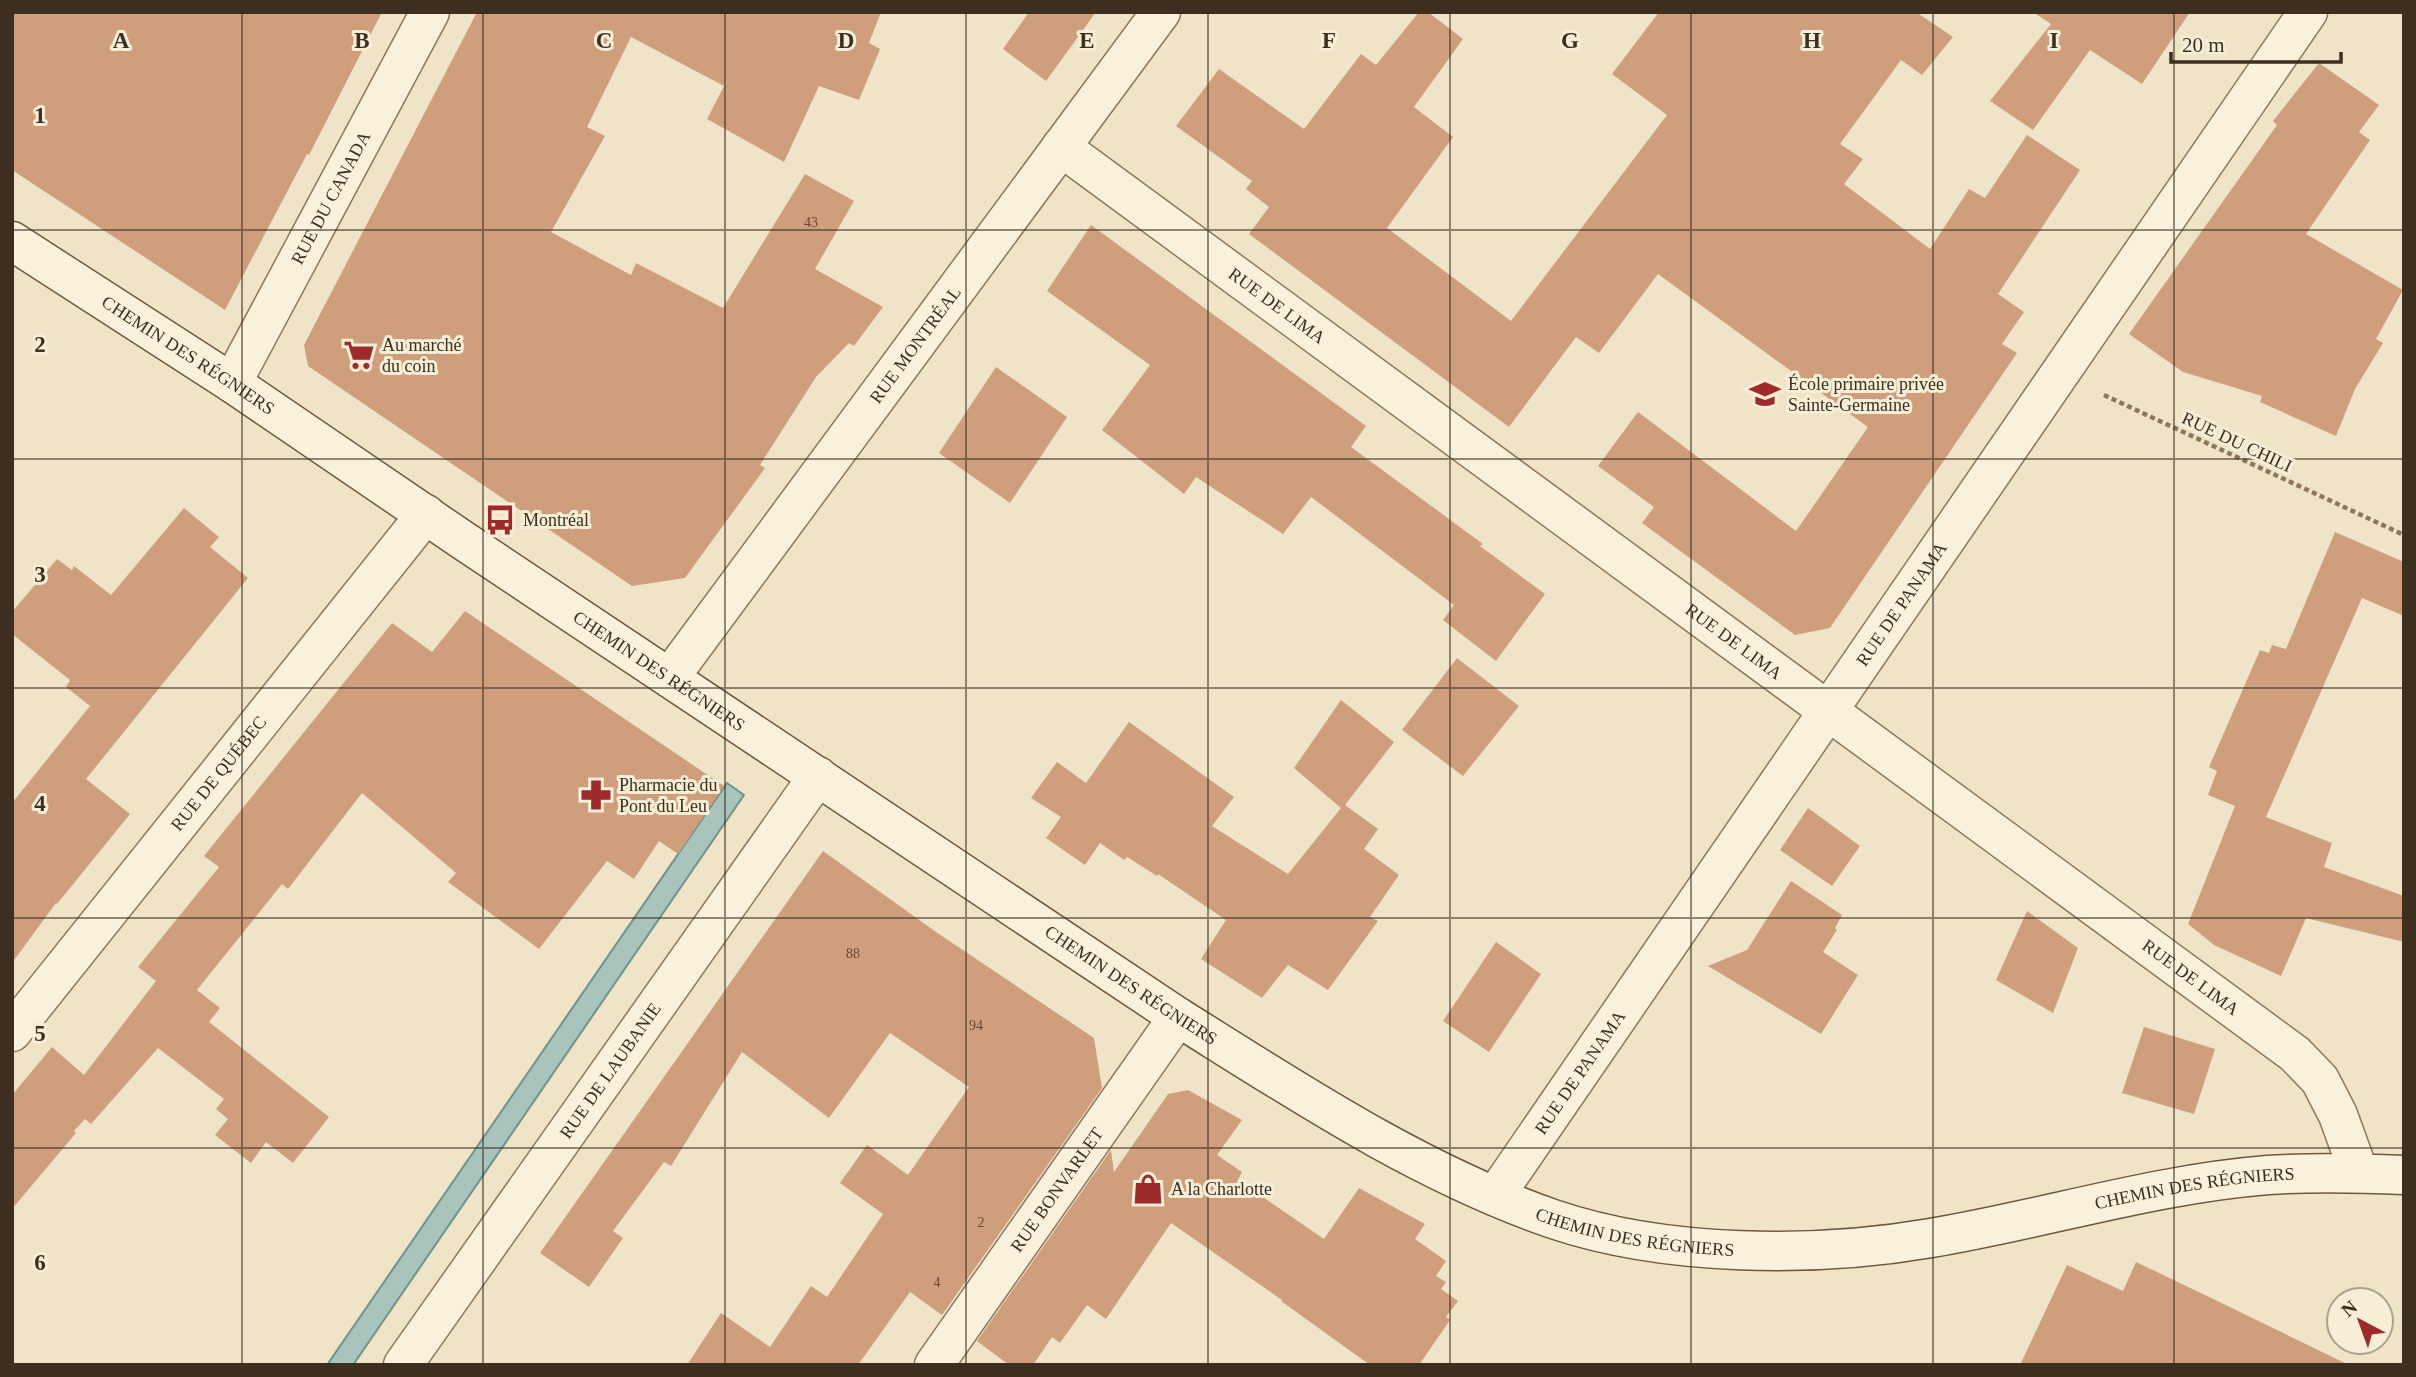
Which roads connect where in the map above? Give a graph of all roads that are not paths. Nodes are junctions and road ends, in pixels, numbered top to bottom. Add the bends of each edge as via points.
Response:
1 (430, 12) edge
2 (1161, 12) edge
3 (2308, 12) edge
4 (1062, 147) junction
5 (12, 241) edge
6 (232, 383) junction
7 (426, 514) junction
8 (670, 677) junction
9 (1827, 712) junction
10 (818, 776) junction
11 (1178, 1017) junction
12 (12, 1032) edge
13 (2359, 1173) junction
14 (2404, 1175) edge
15 (1495, 1196) junction
16 (403, 1365) edge
17 (934, 1365) edge

1 - 6 street, RUE DU CANADA
2 - 4 street, RUE MONTRÉAL
3 - 9 street, RUE DE PANAMA
4 - 8 street, RUE MONTRÉAL
4 - 9 street, RUE DE LIMA
5 - 6 street, CHEMIN DES RÉGNIERS
6 - 7 street, CHEMIN DES RÉGNIERS
7 - 8 street, CHEMIN DES RÉGNIERS
7 - 12 street, RUE DE QUÉBEC
8 - 10 street, CHEMIN DES RÉGNIERS
9 - 13 street, RUE DE LIMA via 2295,1054 2320,1080
9 - 15 street, RUE DE PANAMA
10 - 11 street, CHEMIN DES RÉGNIERS
10 - 16 street, RUE DE LAUBANIE
11 - 15 street, CHEMIN DES RÉGNIERS via 1363,1131
11 - 17 street, RUE BONVARLET
13 - 14 street, CHEMIN DES RÉGNIERS
13 - 15 street, CHEMIN DES RÉGNIERS via 2266,1175 2199,1184 1929,1238 1840,1248 1657,1243 1602,1233

